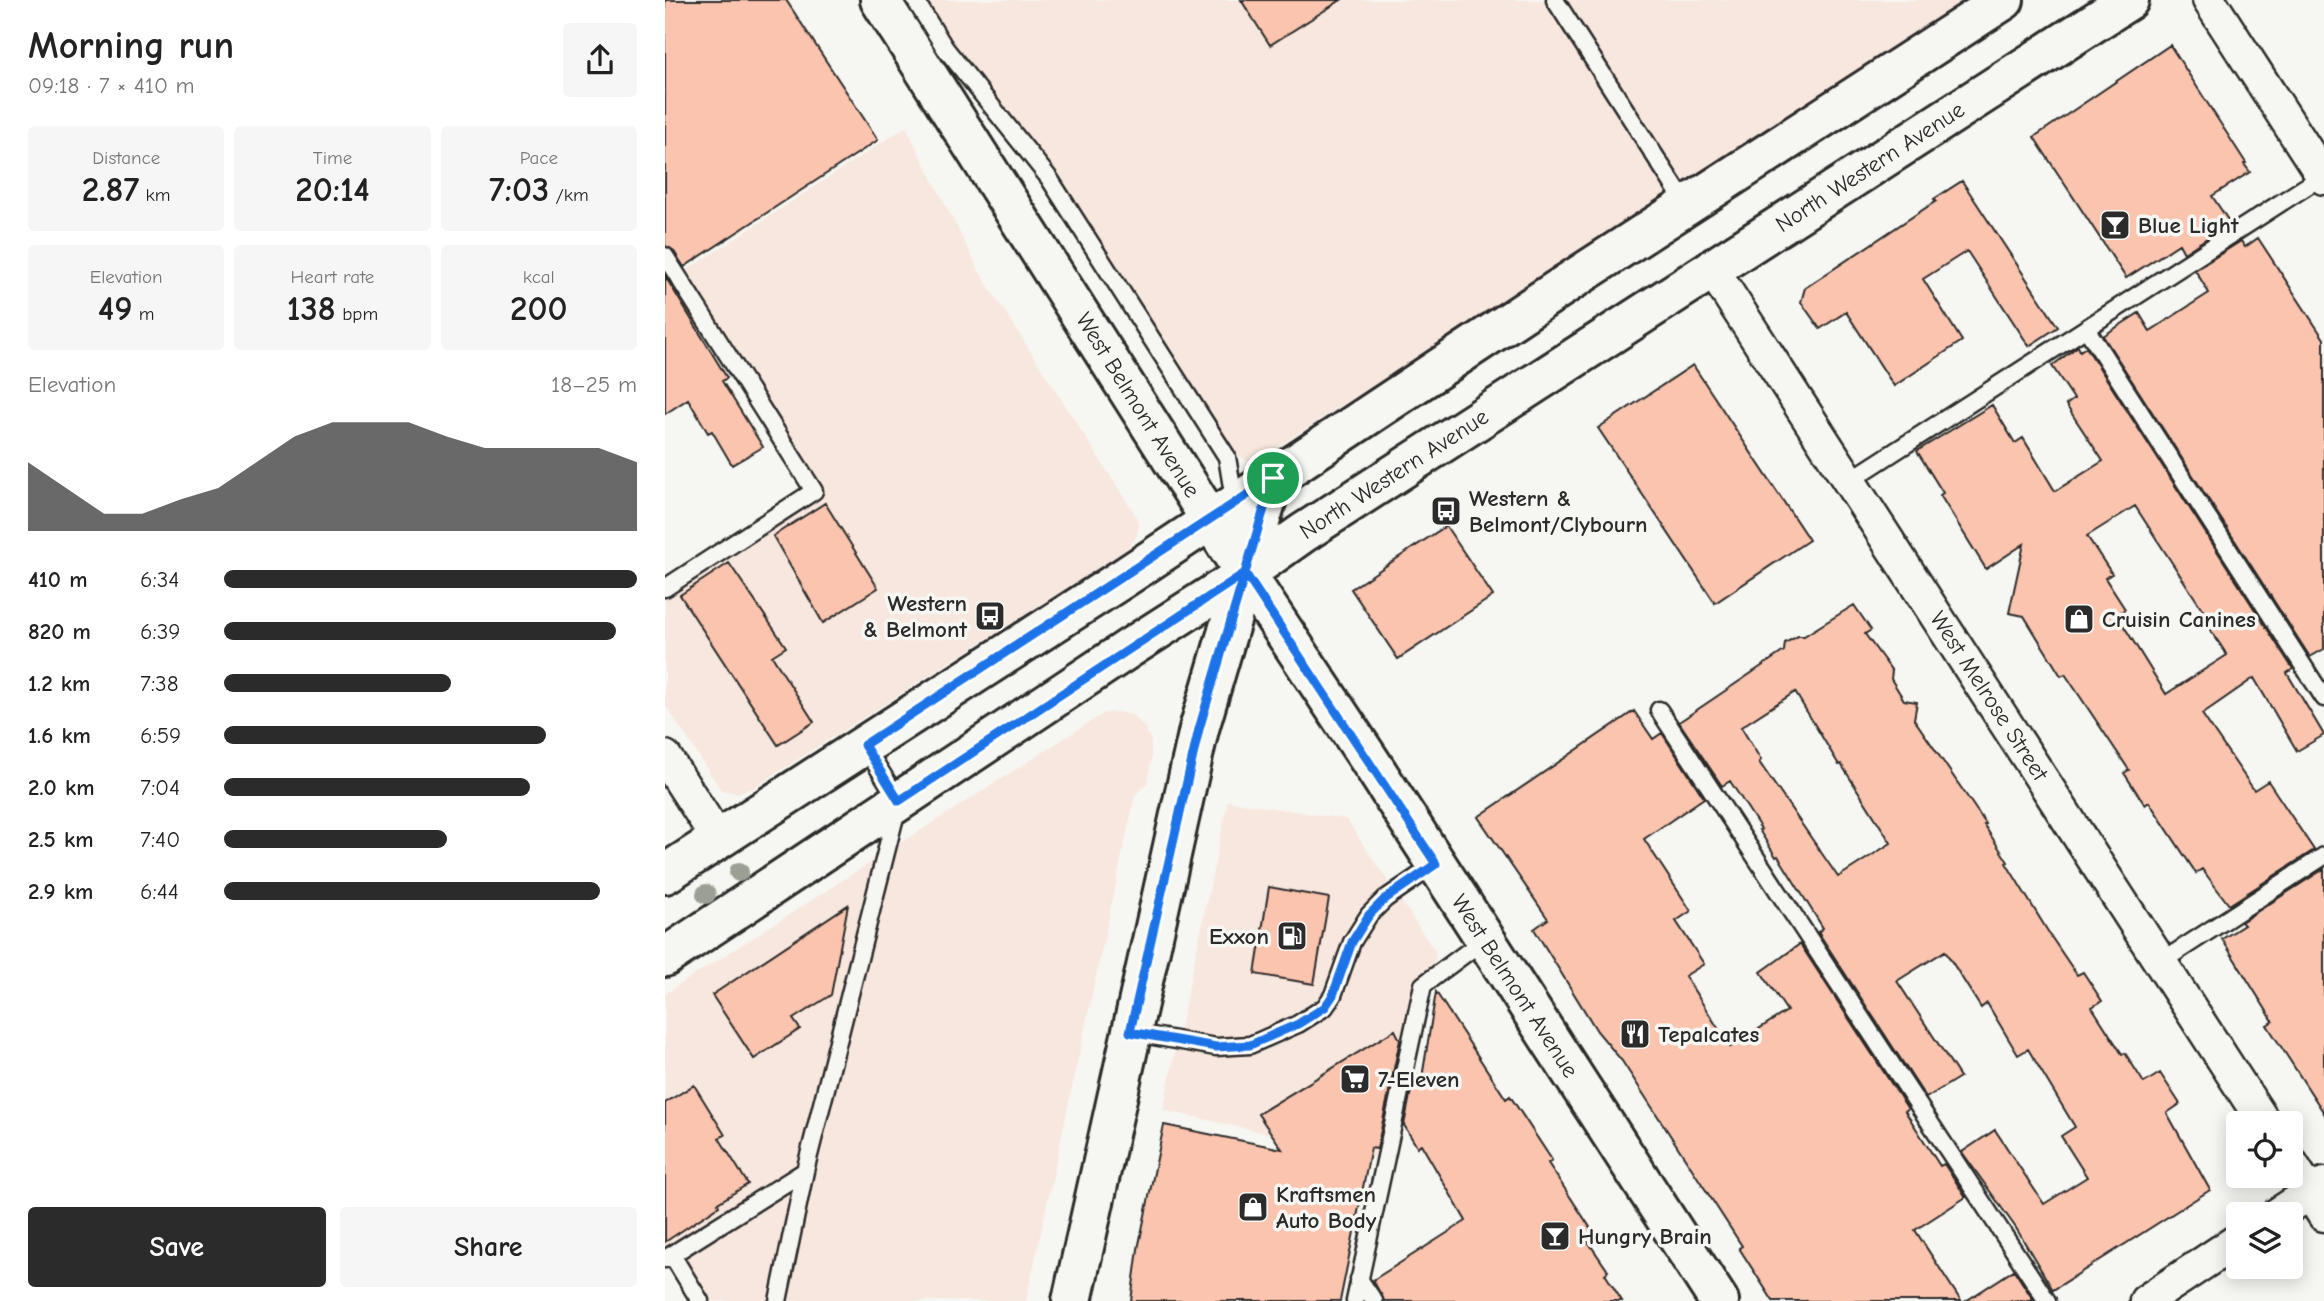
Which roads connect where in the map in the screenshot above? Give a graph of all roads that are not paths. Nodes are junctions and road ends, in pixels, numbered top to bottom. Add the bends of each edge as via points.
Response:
1 (880, 0) edge
2 (915, 0) edge
3 (1555, 0) edge
4 (2004, 0) edge
5 (2129, 0) edge
6 (2209, 0) edge
7 (2323, 176) edge
8 (1687, 206) junction
9 (665, 256) edge
10 (1712, 269) junction
11 (2086, 328) junction
12 (1273, 478) junction
13 (1849, 481) junction
14 (1224, 511) junction
15 (1245, 573) junction
16 (665, 588) edge
17 (2324, 698) edge
18 (1659, 710) dead end
19 (864, 745) junction
20 (665, 757) edge
21 (899, 801) junction
22 (718, 839) junction
23 (2324, 856) edge
24 (1436, 864) junction
25 (665, 874) edge
26 (1485, 939) junction
27 (665, 957) edge
28 (2161, 962) junction
29 (1130, 1032) junction
30 (2257, 1111) edge
31 (805, 1171) junction
32 (2303, 1178) edge
33 (2319, 1197) edge
34 (2226, 1248) edge
35 (668, 1257) edge
36 (1359, 1279) junction
37 (700, 1301) edge
38 (778, 1301) edge
39 (1072, 1301) edge
40 (1355, 1301) edge
41 (1374, 1301) edge
42 (1719, 1301) edge
43 (2047, 1301) edge
44 (2146, 1301) edge

1 - 14 main road, West Belmont Avenue
2 - 14 lane via 945,48 1049,178 1227,457
3 - 8 lane
4 - 8 main road
5 - 10 main road, North Western Avenue
6 - 7 street
7 - 11 lane
8 - 12 main road
9 - 16 lane via 814,491
10 - 13 street, West Melrose Street
10 - 15 main road, North Western Avenue
11 - 13 lane
11 - 17 lane
12 - 14 main road
12 - 15 main road
13 - 28 street, West Melrose Street
14 - 15 main road, West Belmont Avenue
14 - 19 main road
15 - 21 main road, North Western Avenue
15 - 24 main road, West Belmont Avenue
15 - 29 main road via 1199,729
18 - 43 lane
19 - 21 lane
19 - 22 main road
20 - 22 street
21 - 27 main road, North Western Avenue
21 - 31 lane
22 - 25 main road
23 - 28 lane
24 - 26 main road, West Belmont Avenue
24 - 29 lane via 1369,915 1352,942 1333,995 1325,1007 1298,1024 1250,1045 1216,1047
26 - 36 lane via 1423,985
26 - 42 main road, West Belmont Avenue
28 - 30 street, West Melrose Street
29 - 39 main road
31 - 35 lane
31 - 38 lane
32 - 33 street
34 - 44 street
35 - 37 lane
36 - 40 lane
36 - 41 lane

